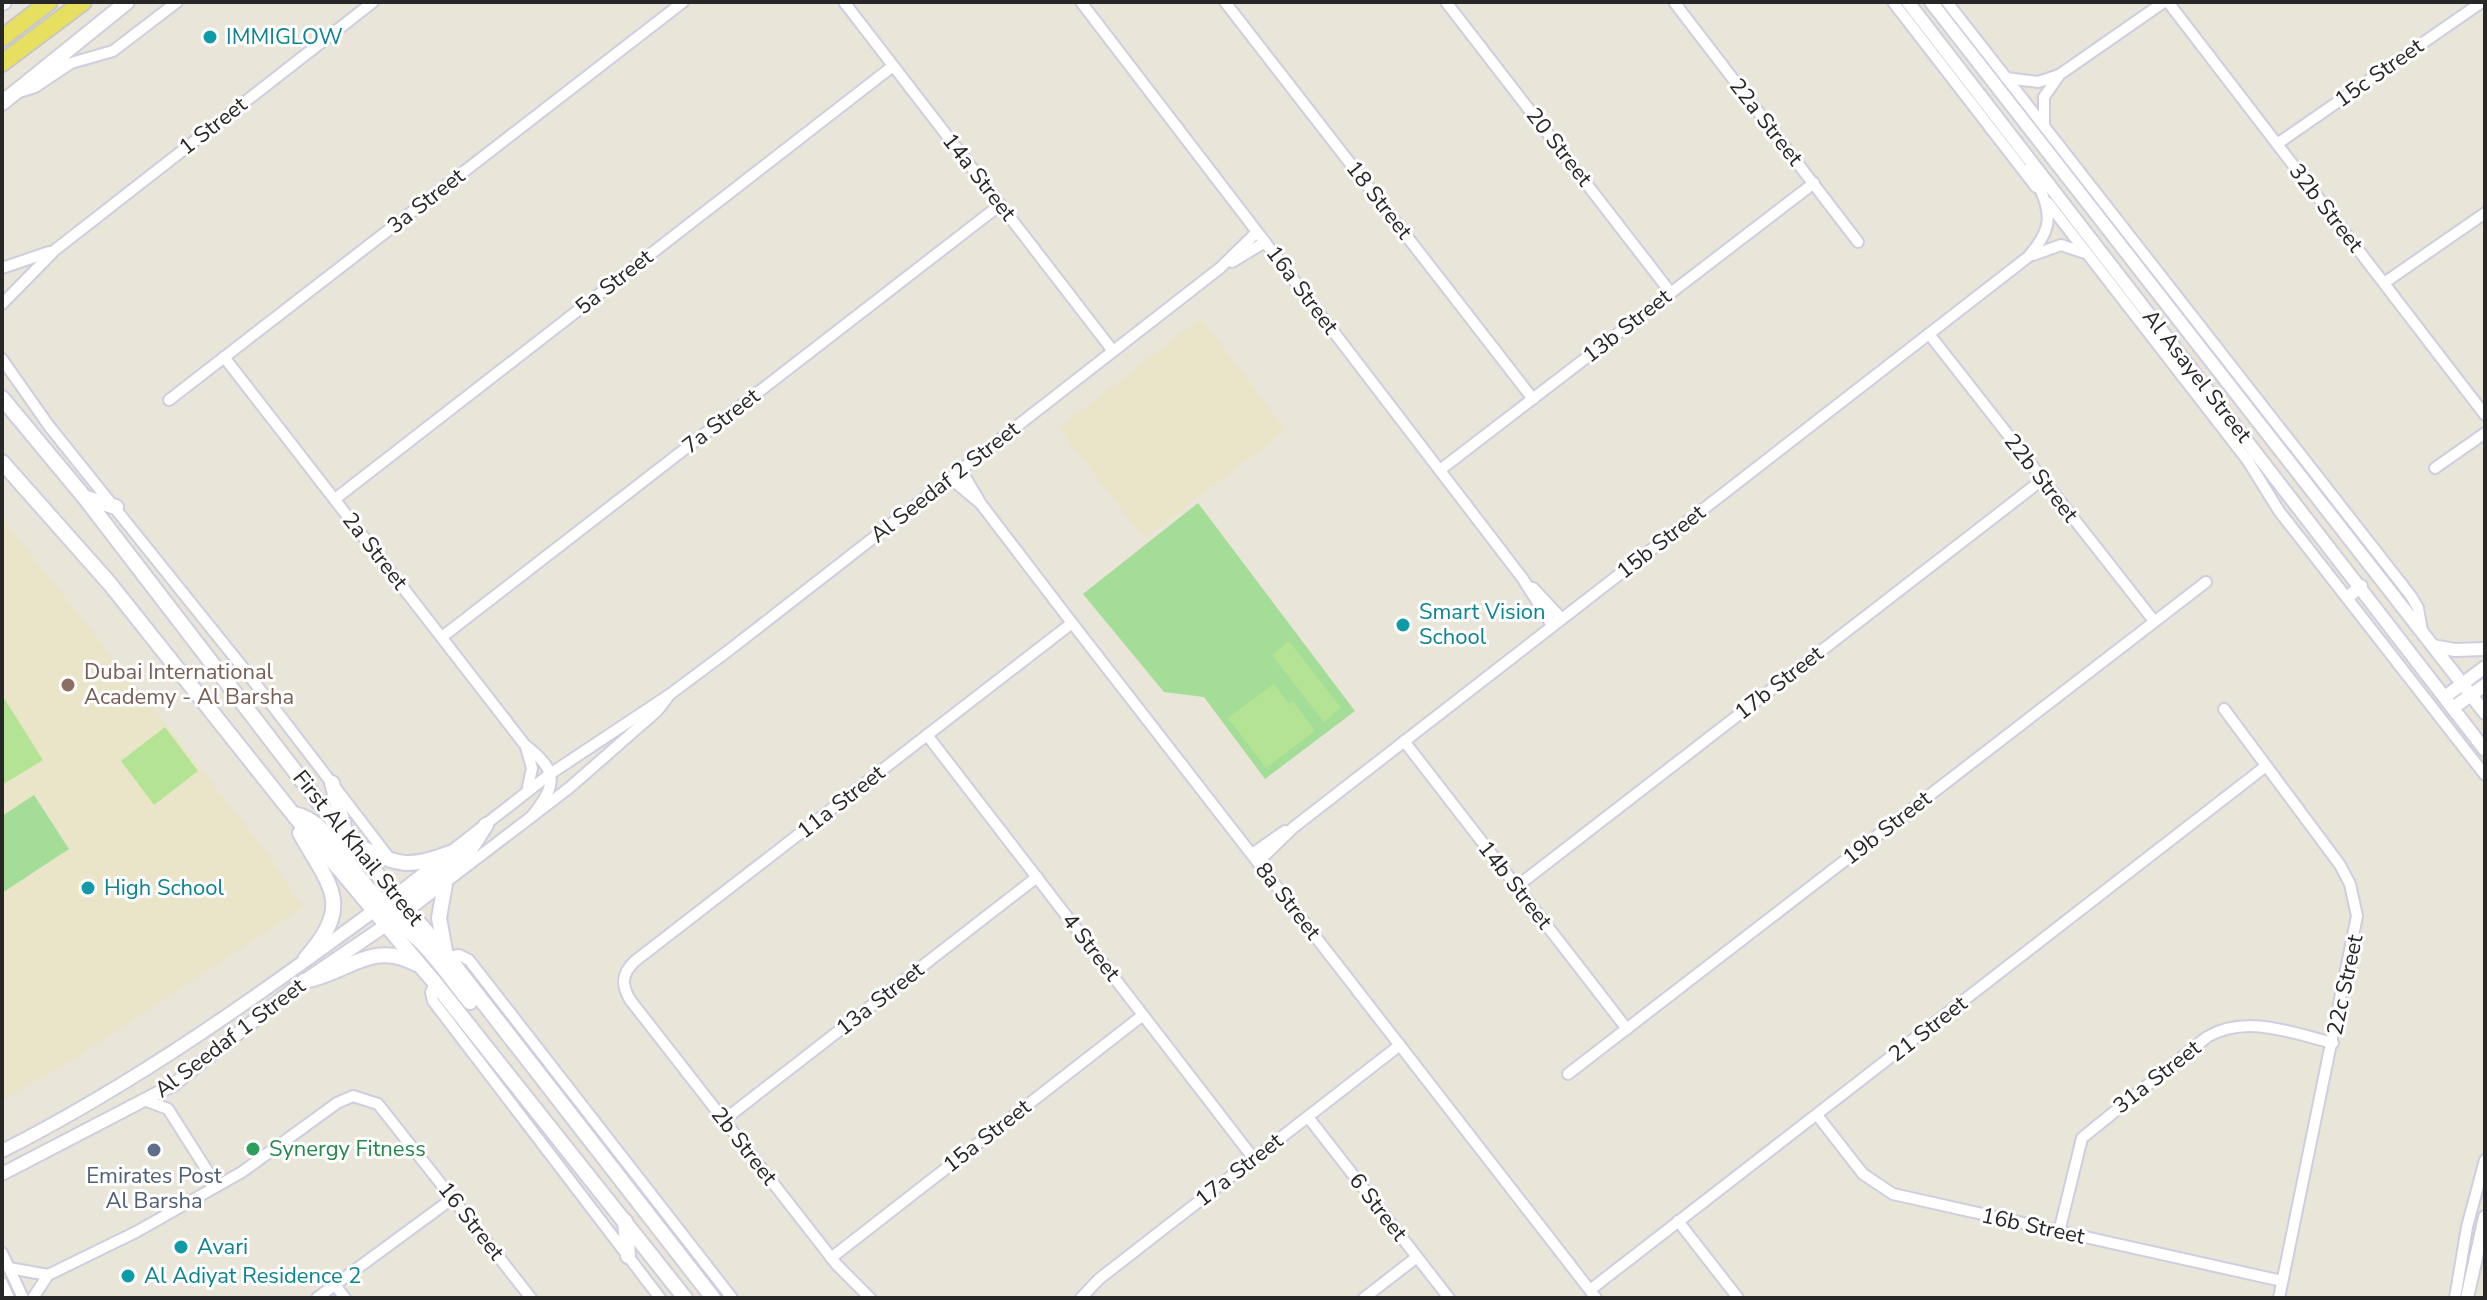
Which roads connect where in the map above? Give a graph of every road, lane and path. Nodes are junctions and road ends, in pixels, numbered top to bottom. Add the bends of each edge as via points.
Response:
1 (49, 2) edge
2 (83, 2) edge
3 (127, 2) edge
4 (177, 2) edge
5 (373, 2) edge
6 (683, 2) edge
7 (844, 2) edge
8 (1081, 2) edge
9 (1225, 2) edge
10 (1446, 2) edge
11 (1674, 2) edge
12 (1893, 2) edge
13 (1908, 2) edge
14 (1931, 2) edge
15 (1947, 2) edge
16 (2166, 2) edge
17 (2482, 2) edge
18 (2, 38) edge
19 (2, 63) edge
20 (893, 66) junction
21 (2059, 75) junction
22 (2006, 78) junction
23 (8, 99) edge
24 (2047, 131) junction
25 (2277, 144) junction
26 (2027, 155) junction
27 (1814, 183) junction
28 (2042, 195) junction
29 (1000, 205) junction
30 (2485, 213) edge
31 (1257, 232) junction
32 (1265, 242) junction
33 (1858, 242) dead end
34 (55, 250) junction
35 (2090, 256) junction
36 (2028, 257) junction
37 (2, 268) edge
38 (1220, 268) junction
39 (2384, 283) junction
40 (1671, 293) junction
41 (5, 297) edge
42 (2195, 332) junction
43 (1929, 334) junction
44 (1113, 351) junction
45 (224, 357) junction
46 (2, 359) edge
47 (2199, 388) junction
48 (2, 398) edge
49 (1533, 399) junction
50 (169, 400) dead end
51 (2, 407) edge
52 (2485, 415) edge
53 (19, 423) junction
54 (2485, 433) edge
55 (2, 462) edge
56 (2435, 468) dead end
57 (961, 470) junction
58 (1440, 470) junction
59 (950, 478) junction
60 (2042, 480) junction
61 (85, 498) junction
62 (335, 499) junction
63 (981, 504) junction
64 (116, 507) junction
65 (2206, 582) dead end
66 (2361, 586) junction
67 (2348, 597) junction
68 (2154, 621) junction
69 (1556, 622) junction
70 (1072, 623) junction
71 (442, 637) junction
72 (2433, 646) junction
73 (2485, 649) edge
74 (2485, 667) edge
75 (2485, 685) edge
76 (2467, 689) junction
77 (669, 695) junction
78 (2450, 702) junction
79 (2224, 709) dead end
80 (2485, 713) edge
81 (927, 735) junction
82 (1404, 741) junction
83 (525, 745) junction
84 (2485, 750) edge
85 (2266, 766) junction
86 (550, 774) junction
87 (2485, 775) edge
88 (332, 783) junction
89 (527, 792) junction
90 (293, 814) junction
91 (532, 816) junction
92 (486, 825) junction
93 (348, 840) junction
94 (450, 853) junction
95 (1255, 858) junction
96 (391, 861) junction
97 (1037, 877) junction
98 (445, 884) junction
99 (1516, 887) junction
100 (391, 910) junction
101 (447, 956) junction
102 (306, 958) junction
103 (421, 967) junction
104 (304, 981) junction
105 (435, 983) junction
106 (624, 989) joint
107 (488, 1012) junction
108 (1143, 1015) junction
109 (1627, 1029) junction
110 (2333, 1043) junction
111 (1400, 1045) junction
112 (1568, 1074) dead end
113 (173, 1085) junction
114 (147, 1101) junction
115 (1817, 1115) junction
116 (173, 1116) junction
117 (1308, 1117) junction
118 (724, 1120) junction
119 (37, 1133) junction
120 (2, 1142) edge
121 (17, 1144) junction
122 (2, 1151) edge
123 (1254, 1159) junction
124 (2, 1160) edge
125 (2485, 1160) edge
126 (2, 1174) edge
127 (217, 1186) junction
128 (453, 1198) junction
129 (2485, 1217) edge
130 (625, 1221) junction
131 (1678, 1221) junction
132 (2059, 1232) junction
133 (2, 1253) edge
134 (628, 1256) junction
135 (1417, 1257) junction
136 (831, 1258) junction
137 (9, 1268) junction
138 (48, 1275) junction
139 (2282, 1281) junction
140 (2, 1283) edge
141 (335, 1285) junction
142 (1593, 1294) edge
143 (9, 1298) edge
144 (23, 1298) edge
145 (33, 1298) edge
146 (317, 1298) edge
147 (345, 1298) edge
148 (531, 1298) edge
149 (660, 1298) edge
150 (685, 1298) edge
151 (713, 1298) edge
152 (732, 1298) edge
153 (870, 1298) edge
154 (1081, 1298) edge
155 (1364, 1298) edge
156 (1449, 1298) edge
157 (1738, 1298) edge
158 (2279, 1298) edge
159 (2455, 1298) edge
160 (2467, 1298) edge

1 - 18 main road
2 - 19 main road
3 - 23 main road
4 - 23 street via 107,55 71,63
5 - 34 street, 1 Street
6 - 45 street, 3a Street
7 - 20 street, 14a Street
8 - 31 street, 16a Street
9 - 49 street, 18 Street
10 - 40 street, 20 Street
11 - 27 street, 22a Street
12 - 28 street
13 - 26 street, Al Asayel Street
14 - 42 street, Al Asayel Street
15 - 22 street
16 - 21 street
16 - 25 street, 32b Street
17 - 25 street, 15c Street
20 - 29 street, 14a Street
20 - 62 street, 5a Street
21 - 22 street via 2038,82
21 - 24 street via 2044,97
22 - 24 street
24 - 42 street
25 - 39 street, 32b Street
26 - 28 street, 15b Street
26 - 47 street, Al Asayel Street
27 - 33 street, 22a Street
27 - 40 street, 13b Street
28 - 35 street
28 - 36 street, 15b Street via 2049,227
29 - 44 street, 14a Street
29 - 71 street, 7a Street
30 - 39 street
31 - 32 street, 16a Street
31 - 38 street, Al Seedaf 2 Street
32 - 38 street, Al Seedaf 2 Street
32 - 58 street, 16a Street
34 - 37 street, 1 Street
34 - 41 street, 1 Street
35 - 36 street, 15b Street via 2061,245
35 - 47 street
36 - 43 street, 15b Street
38 - 44 street, Al Seedaf 2 Street
39 - 52 street, 32b Street
40 - 49 street, 13b Street
42 - 72 street, Al Asayel Street
43 - 60 street, 22b Street
43 - 69 street, 15b Street
44 - 57 street, Al Seedaf 2 Street
45 - 50 street, 3a Street
45 - 62 street, 2a Street
46 - 64 street
47 - 66 street, Al Asayel Street
47 - 67 street via 2279,511
48 - 53 main road, First Al Khail Street
49 - 58 street, 13b Street
51 - 53 main road
53 - 61 main road, First Al Khail Street
54 - 56 street
55 - 90 main road, First Al Khail Street via 110,584
57 - 59 street, Al Seedaf 2 Street
57 - 63 street, 8a Street
58 - 69 street, 16a Street
59 - 63 street, 8a Street
59 - 77 street, Al Seedaf 2 Street
60 - 68 street, 22b Street
60 - 99 street, 17b Street
61 - 64 main road
61 - 93 main road, First Al Khail Street
62 - 71 street, 2a Street
63 - 70 street, 8a Street
64 - 88 street
65 - 68 street, 19b Street
66 - 67 street
66 - 78 street, Al Asayel Street
67 - 87 street
68 - 109 street, 19b Street
69 - 82 street, 15b Street
70 - 81 street, 11a Street
70 - 95 street, 8a Street
71 - 83 street, 2a Street
72 - 73 street
72 - 76 street, Al Asayel Street
74 - 76 street
75 - 76 street
76 - 78 street
76 - 80 street, Al Asayel Street
77 - 86 street, Al Seedaf 2 Street
77 - 91 street, Al Seedaf 2 Street via 640,726
78 - 84 street, Al Asayel Street
79 - 85 street, 22c Street
81 - 97 street, 4 Street
81 - 106 street, 11a Street via 635,961 624,976
82 - 95 street, 15b Street
82 - 99 street, 14b Street
83 - 86 street, 2a Street
83 - 89 street via 532,768
85 - 110 street, 22c Street via 2340,865 2354,894 2357,927
85 - 115 street, 21 Street
86 - 89 street, Al Seedaf 2 Street
86 - 91 street via 551,791
88 - 93 main road
88 - 96 street
89 - 92 street, Al Seedaf 2 Street
90 - 100 main road, First Al Khail Street
90 - 102 main road via 334,897 330,928
91 - 98 street, Al Seedaf 2 Street
92 - 94 street, Al Seedaf 2 Street
92 - 100 main road via 468,853
93 - 96 main road
93 - 100 main road, First Al Khail Street
94 - 96 main road via 413,865
94 - 100 street, Al Seedaf 2 Street
95 - 111 street, 8a Street
97 - 108 street, 4 Street
97 - 118 street, 13a Street
98 - 100 street, Al Seedaf 2 Street
98 - 101 main road via 439,918
99 - 109 street, 14b Street
100 - 101 main road, First Al Khail Street
100 - 102 street, Al Seedaf 1 Street
100 - 103 main road, First Al Khail Street
100 - 104 street, Al Seedaf 1 Street
100 - 107 main road via 471,1003
101 - 107 main road, First Al Khail Street
101 - 152 street via 469,960
102 - 119 street, Al Seedaf 1 Street via 125,1085
103 - 104 main road via 397,955 372,954 325,977
103 - 105 main road, First Al Khail Street
104 - 113 street, Al Seedaf 1 Street
105 - 130 main road, First Al Khail Street
105 - 134 street via 433,1001
106 - 118 street, 2b Street
107 - 151 main road, First Al Khail Street
108 - 123 street, 4 Street
108 - 136 street, 15a Street
109 - 112 street, 19b Street
110 - 132 street, 31a Street via 2246,1025 2207,1037 2082,1138
110 - 139 street, 22c Street
111 - 117 street, 17a Street
111 - 142 street, 8a Street
113 - 114 street, Al Seedaf 1 Street
113 - 116 street
114 - 116 street via 162,1104
114 - 126 street, Al Seedaf 1 Street
115 - 131 street, 21 Street
115 - 132 street, 16b Street via 1863,1174 1893,1194
116 - 127 street
117 - 123 street, 17a Street
117 - 135 street, 6 Street
118 - 136 street, 2b Street
119 - 121 street, Al Seedaf 1 Street
119 - 124 street via 26,1147
120 - 121 street
121 - 122 street, Al Seedaf 1 Street
123 - 154 street, 17a Street
125 - 159 street
127 - 128 street, 16 Street via 337,1103 362,1096 378,1104
127 - 138 street, 16 Street
128 - 141 street
128 - 148 street, 16 Street
129 - 160 street
130 - 134 main road
130 - 150 main road, First Al Khail Street
131 - 142 street, 21 Street
131 - 157 street
132 - 139 street, 16b Street
133 - 137 street
134 - 149 street
135 - 155 street
135 - 156 street, 6 Street
136 - 153 street, 2b Street
137 - 138 street
137 - 144 street
138 - 145 street, 16 Street
139 - 158 street, 22c Street
140 - 143 street
141 - 146 street
141 - 147 street

